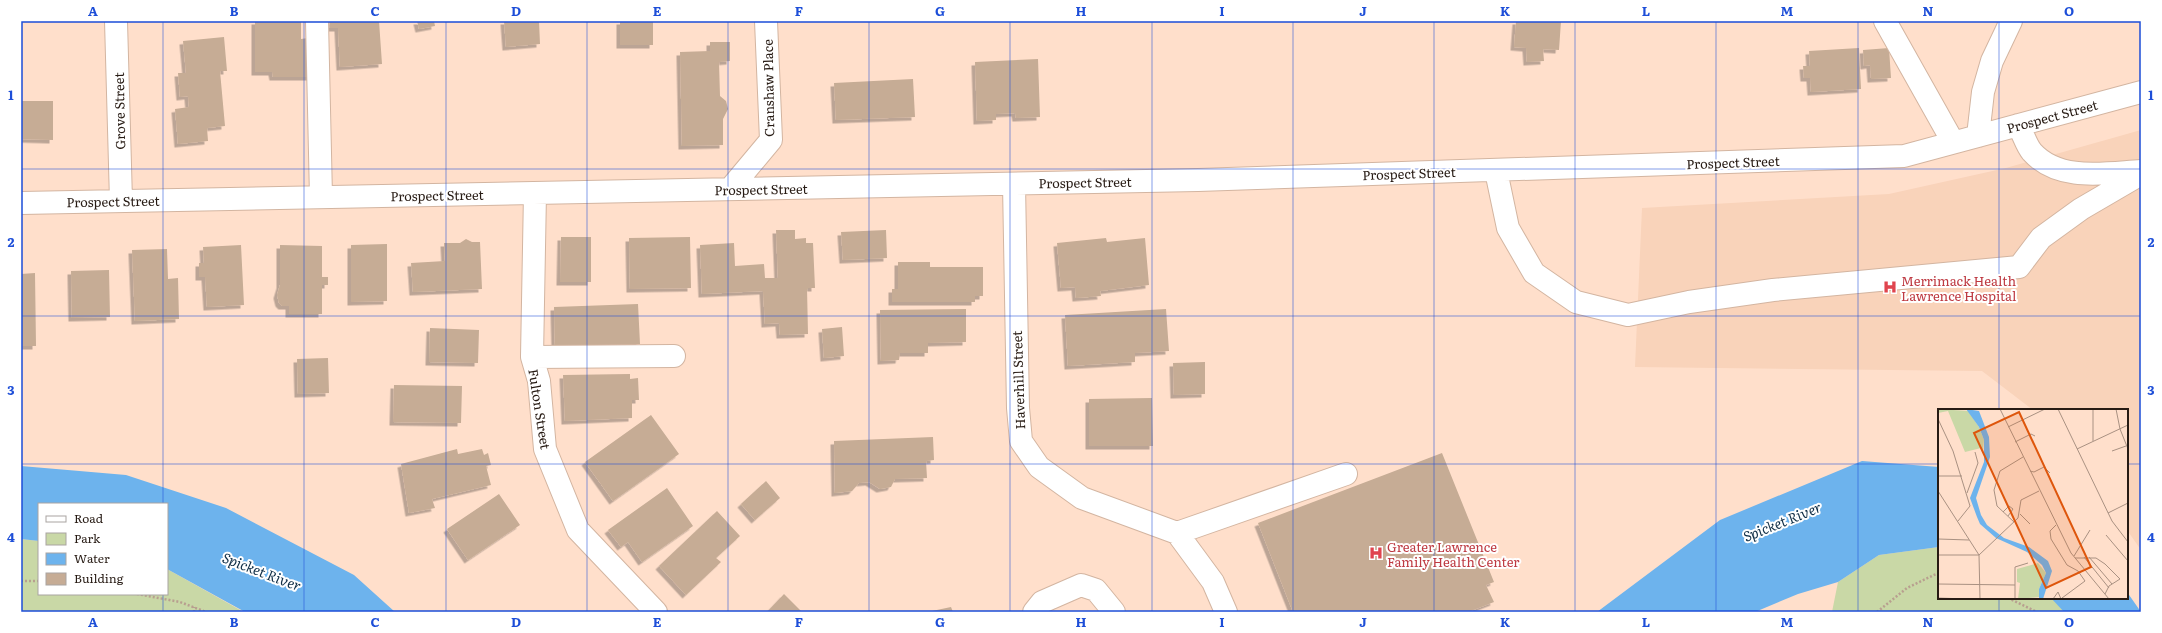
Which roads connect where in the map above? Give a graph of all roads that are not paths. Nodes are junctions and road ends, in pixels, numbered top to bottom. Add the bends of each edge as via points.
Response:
1 (116, 21) edge
2 (317, 21) edge
3 (766, 21) edge
4 (1885, 21) edge
5 (2011, 21) edge
6 (2141, 92) edge
7 (2018, 125) junction
8 (1978, 136) junction
9 (1953, 142) junction
10 (1496, 171) junction
11 (2141, 171) edge
12 (2141, 174) edge
13 (1014, 184) junction
14 (730, 189) junction
15 (534, 194) junction
16 (321, 197) junction
17 (121, 201) junction
18 (21, 203) edge
19 (674, 356) dead end
20 (532, 357) junction
21 (1346, 474) dead end
22 (1177, 533) junction
23 (656, 612) edge
24 (1034, 612) edge
25 (1114, 612) edge
26 (1226, 612) edge

1 - 17 street, Grove Street
2 - 16 street
3 - 14 street, Cranshaw Place via 771,140
4 - 9 street
5 - 8 street via 1992,62 1983,92
6 - 7 street, Prospect Street
7 - 8 street, Prospect Street
7 - 11 street via 2032,152 2052,168 2079,174
8 - 9 street, Prospect Street
9 - 10 street, Prospect Street via 1904,156
10 - 12 street via 1508,228 1534,273 1576,302 1628,315 1689,302 1773,290 2019,267 2041,238 2081,209
10 - 13 street, Prospect Street
13 - 14 street, Prospect Street
13 - 22 street, Haverhill Street via 1018,408 1021,441 1039,467 1082,498
14 - 15 street, Prospect Street
15 - 16 street, Prospect Street
15 - 20 street, Fulton Street
16 - 17 street, Prospect Street
17 - 18 street, Prospect Street
19 - 20 street
20 - 23 street, Fulton Street via 538,381 545,449 578,530
21 - 22 street
22 - 26 street via 1213,582
24 - 25 street via 1042,602 1081,585 1096,590

